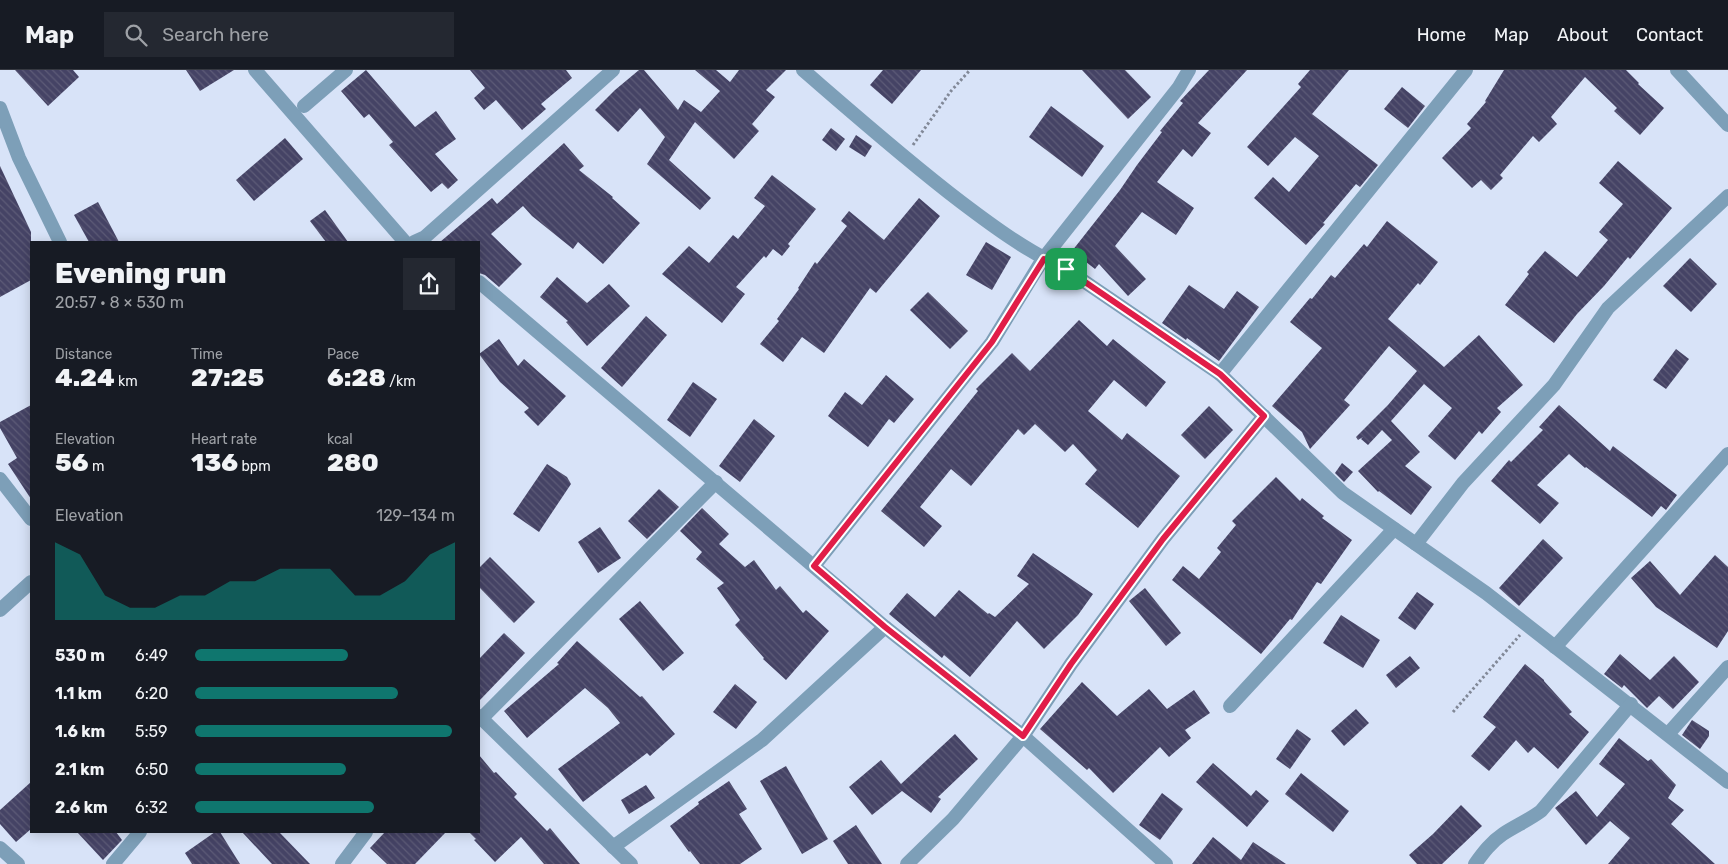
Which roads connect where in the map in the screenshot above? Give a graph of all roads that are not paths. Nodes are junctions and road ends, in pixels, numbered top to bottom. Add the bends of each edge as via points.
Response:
1 (255, 70) edge
2 (346, 70) edge
3 (613, 70) edge
4 (803, 70) edge
5 (1189, 70) edge
6 (1466, 70) edge
7 (1676, 70) edge
8 (304, 106) dead end
9 (0, 108) edge
10 (1728, 124) edge
11 (1728, 196) edge
12 (60, 241) edge
13 (405, 241) edge
14 (423, 241) edge
15 (1044, 259) junction
16 (480, 283) edge
17 (1220, 374) junction
18 (1264, 416) junction
19 (1728, 454) edge
20 (0, 478) edge
21 (716, 482) junction
22 (30, 518) edge
23 (1394, 529) junction
24 (1416, 544) junction
25 (814, 566) junction
26 (30, 583) edge
27 (0, 610) edge
28 (885, 627) junction
29 (1556, 646) junction
30 (1728, 667) edge
31 (1631, 704) junction
32 (1230, 706) dead end
33 (480, 718) edge
34 (1668, 734) junction
35 (1023, 736) junction
36 (1728, 782) edge
37 (139, 833) edge
38 (365, 833) edge
39 (613, 847) junction
40 (0, 848) edge
41 (18, 864) edge
42 (113, 864) edge
43 (342, 864) edge
44 (631, 864) edge
45 (907, 864) edge
46 (1166, 864) edge
47 (1475, 864) edge

1 - 13 street
2 - 8 street
3 - 14 street
4 - 15 street via 904,158
5 - 15 street
6 - 17 street
7 - 10 street
9 - 12 street via 19,158
11 - 24 street via 1608,308 1554,385 1463,483
15 - 17 street via 1066,269
15 - 25 street via 992,342
16 - 21 street
17 - 18 street
18 - 23 street via 1344,493
18 - 35 street via 1157,546
19 - 29 street
20 - 22 street
21 - 25 street
21 - 33 street
23 - 24 street
23 - 32 street
24 - 29 street
25 - 28 street
26 - 27 street
28 - 35 street
28 - 39 street via 762,740
29 - 31 street
30 - 34 street
31 - 34 street
31 - 47 street via 1541,810 1502,834
33 - 39 street
34 - 36 street
35 - 45 street via 953,819
35 - 46 street
37 - 42 street
38 - 43 street
39 - 44 street
40 - 41 street

